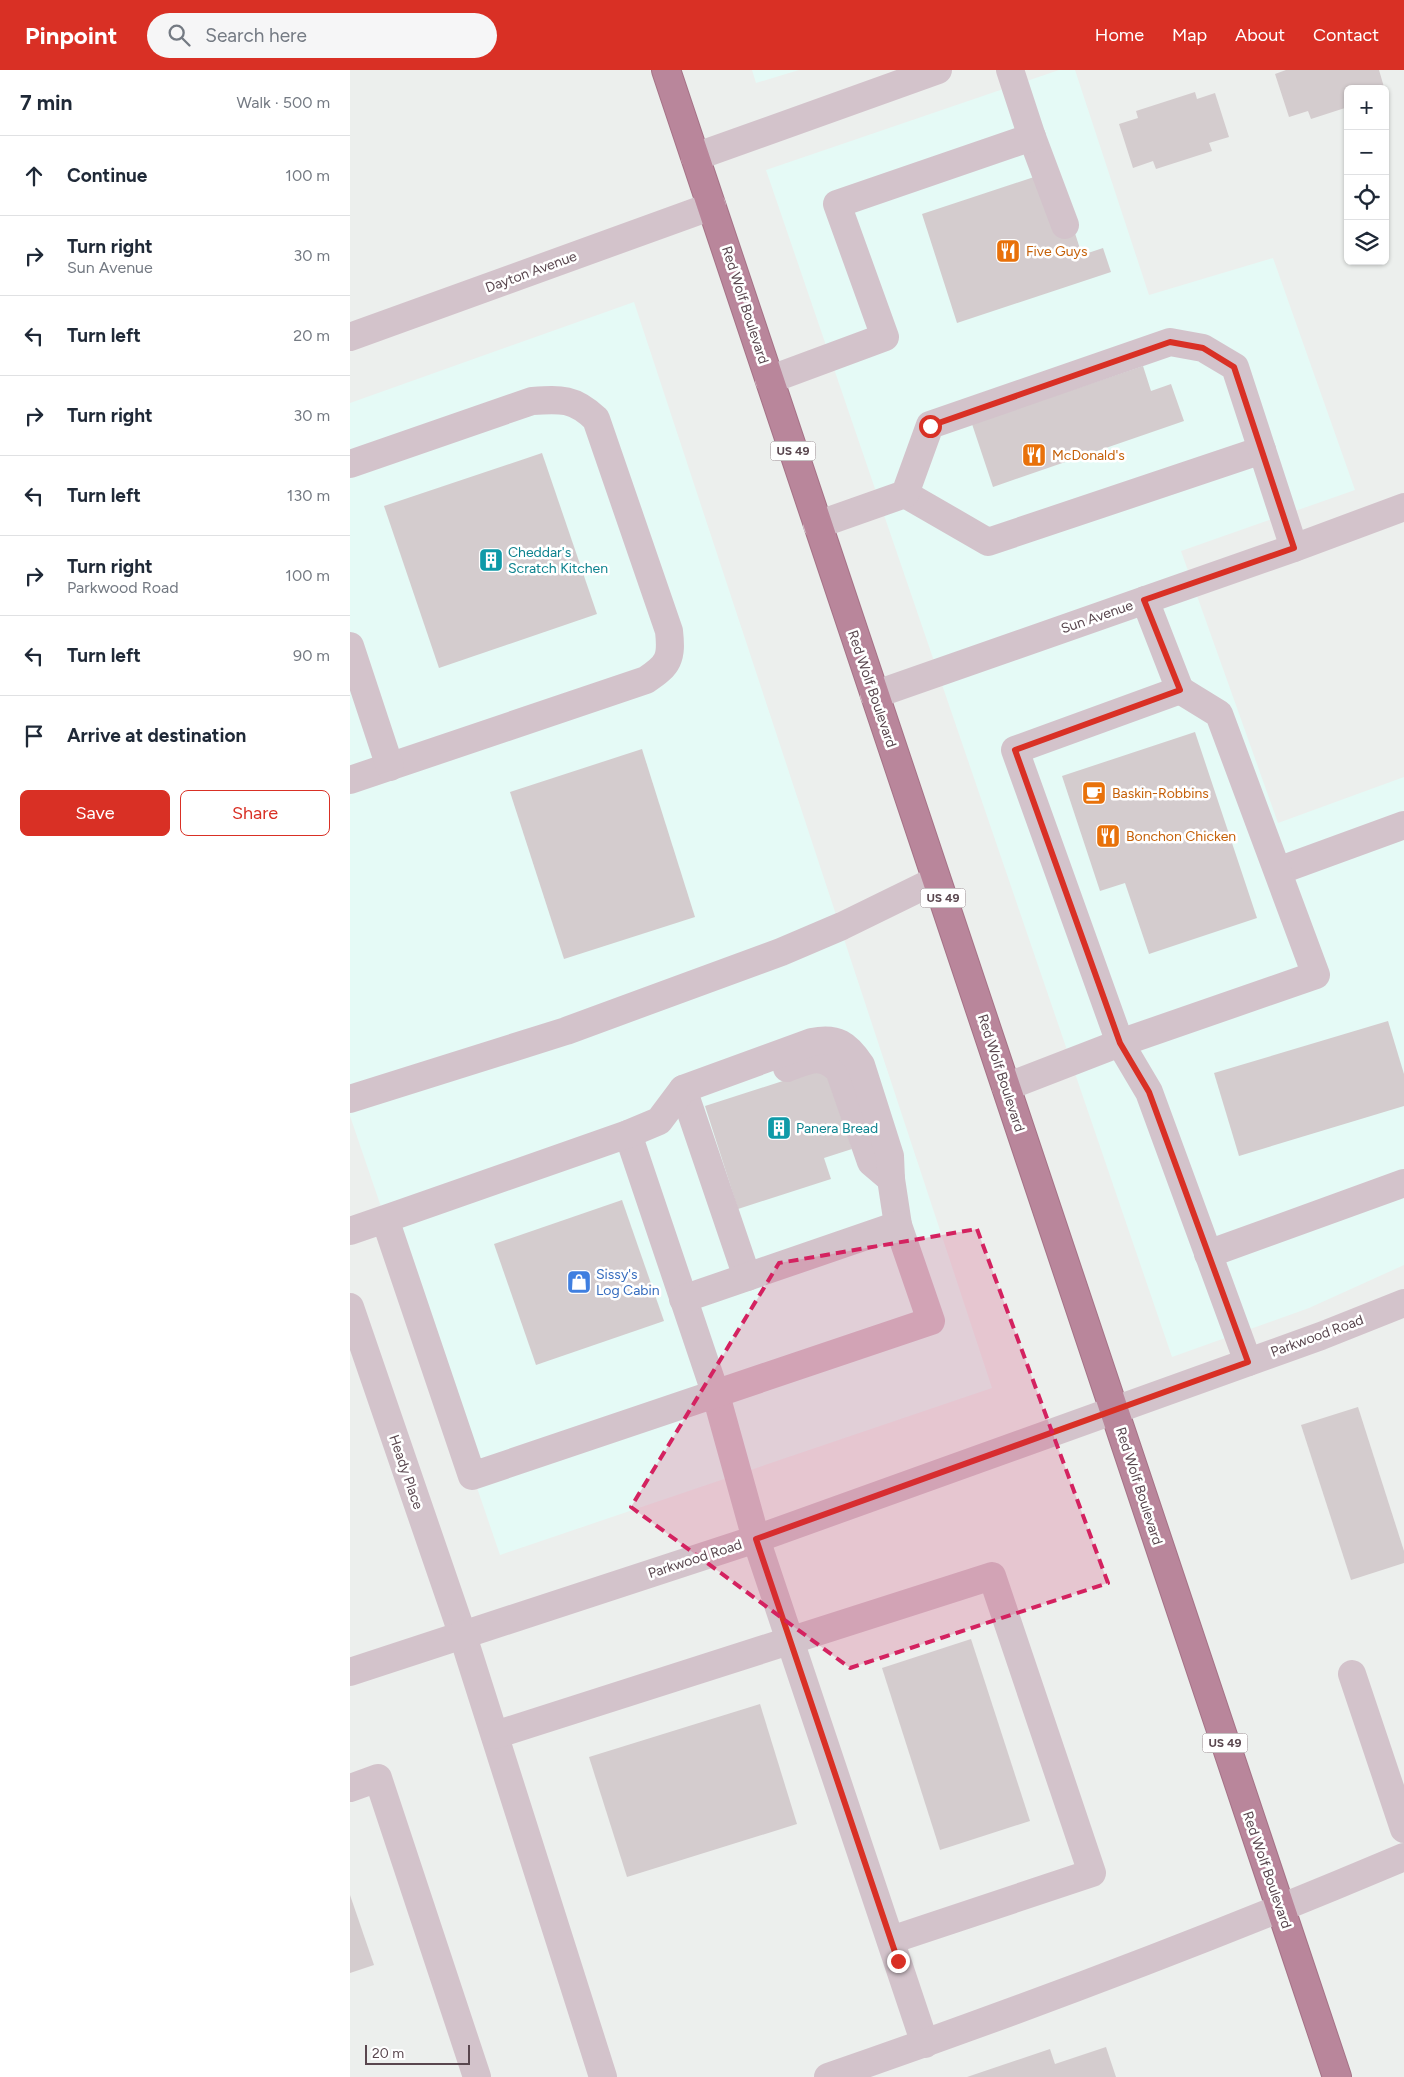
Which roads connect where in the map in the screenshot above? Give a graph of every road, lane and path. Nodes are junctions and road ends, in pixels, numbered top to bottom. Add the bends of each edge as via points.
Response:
1 (666, 70) edge
2 (938, 70) edge
3 (1010, 70) edge
4 (1032, 137) junction
5 (695, 157) junction
6 (712, 206) junction
7 (1064, 225) dead end
8 (350, 337) edge
9 (769, 380) junction
10 (1262, 450) junction
11 (350, 464) edge
12 (905, 494) junction
13 (1404, 507) edge
14 (817, 525) junction
15 (1294, 548) junction
16 (1144, 600) junction
17 (350, 646) edge
18 (1180, 690) junction
19 (874, 694) junction
20 (390, 767) junction
21 (350, 780) edge
22 (1404, 825) edge
23 (1278, 871) junction
24 (936, 880) junction
25 (1120, 1043) junction
26 (688, 1087) junction
27 (1006, 1087) junction
28 (350, 1099) edge
29 (628, 1134) junction
30 (1404, 1183) edge
31 (386, 1219) junction
32 (898, 1225) junction
33 (350, 1232) edge
34 (1208, 1254) junction
35 (747, 1277) junction
36 (683, 1299) junction
37 (1404, 1303) edge
38 (350, 1307) edge
39 (1248, 1362) junction
40 (716, 1395) junction
41 (1113, 1410) junction
42 (756, 1539) junction
43 (463, 1636) junction
44 (790, 1641) junction
45 (350, 1672) edge
46 (1352, 1674) dead end
47 (495, 1735) junction
48 (350, 1788) edge
49 (1404, 1829) edge
50 (1404, 1857) edge
51 (1280, 1910) junction
52 (890, 1940) junction
53 (925, 2044) junction
54 (477, 2077) edge
55 (603, 2077) edge
56 (828, 2077) edge
57 (1337, 2077) edge

1 - 5 highway, Red Wolf Boulevard / US 49
2 - 5 street
3 - 4 street
4 - 7 street
4 - 9 street via 837,204 885,337
5 - 6 highway, Red Wolf Boulevard / US 49
6 - 8 street, Dayton Avenue
6 - 9 highway, Red Wolf Boulevard / US 49
9 - 14 highway, Red Wolf Boulevard / US 49
10 - 12 street via 988,542
10 - 12 street via 1234,367 1203,348 1170,342 930,426
10 - 15 street
11 - 20 street via 532,401 562,399 582,406 596,419 669,631 671,652 663,669 646,680
12 - 14 street
13 - 15 street, Sun Avenue
14 - 19 highway, Red Wolf Boulevard / US 49
15 - 16 street, Sun Avenue
16 - 18 street
16 - 19 street, Sun Avenue
17 - 20 street
18 - 23 street via 1220,714
18 - 25 street via 1015,750
19 - 24 highway, Red Wolf Boulevard / US 49
20 - 21 street
22 - 23 street
23 - 25 street via 1316,975
24 - 27 highway, Red Wolf Boulevard / US 49
24 - 28 street via 781,952 566,1030
25 - 27 street
25 - 34 street via 1149,1092
26 - 29 street via 659,1121
26 - 32 street via 812,1042 827,1039 842,1044 861,1065 890,1156 890,1179
26 - 35 street
27 - 41 highway, Red Wolf Boulevard / US 49
29 - 31 street
29 - 36 street
30 - 34 street
31 - 33 street
31 - 40 street via 472,1476
32 - 35 street
32 - 40 street via 931,1321
34 - 39 street
35 - 36 street
36 - 40 street
37 - 39 street, Parkwood Road
38 - 43 street, Heady Place
39 - 41 street, Parkwood Road
40 - 42 street
41 - 42 street, Parkwood Road
41 - 51 highway, Red Wolf Boulevard / US 49
42 - 43 street, Parkwood Road
42 - 44 street
43 - 45 street, Parkwood Road
43 - 47 street, Heady Place
44 - 47 street
44 - 52 street
44 - 52 street via 992,1576 1092,1873
46 - 49 street
47 - 55 street, Heady Place
48 - 54 street via 378,1778
50 - 51 street
51 - 53 street
51 - 57 highway, Red Wolf Boulevard / US 49
52 - 53 street
53 - 56 street

